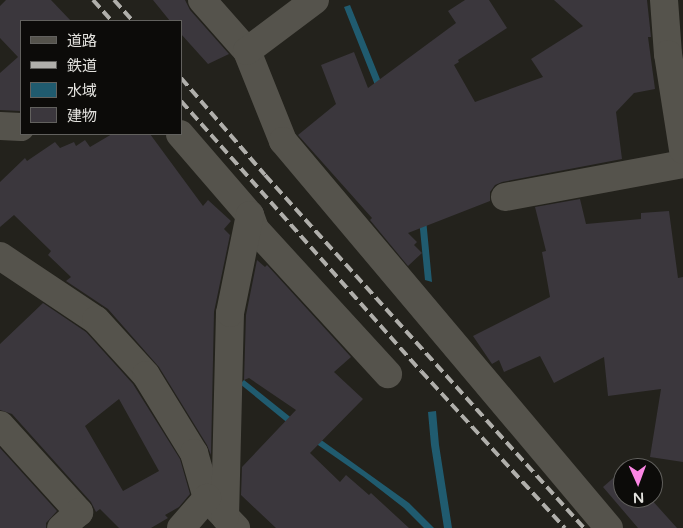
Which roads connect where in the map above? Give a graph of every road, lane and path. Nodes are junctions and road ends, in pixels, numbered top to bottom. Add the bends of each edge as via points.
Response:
1 (202, 0) edge
2 (315, 0) edge
3 (664, 0) edge
4 (247, 51) junction
5 (0, 126) edge
6 (20, 127) edge
7 (181, 135) edge
8 (683, 150) edge
9 (683, 164) edge
10 (505, 197) dead end
11 (250, 215) junction
12 (0, 256) edge
13 (388, 374) dead end
14 (0, 425) edge
15 (222, 514) edge
16 (62, 528) edge
17 (181, 528) edge
18 (609, 528) edge

1 - 4 street
2 - 4 street
3 - 8 street via 668,54
4 - 18 street via 283,141
5 - 6 street
7 - 11 street
9 - 10 street
11 - 13 street via 255,229
11 - 15 street via 230,313
12 - 15 street via 96,320 146,375 194,453
14 - 16 street via 79,512
15 - 17 street

